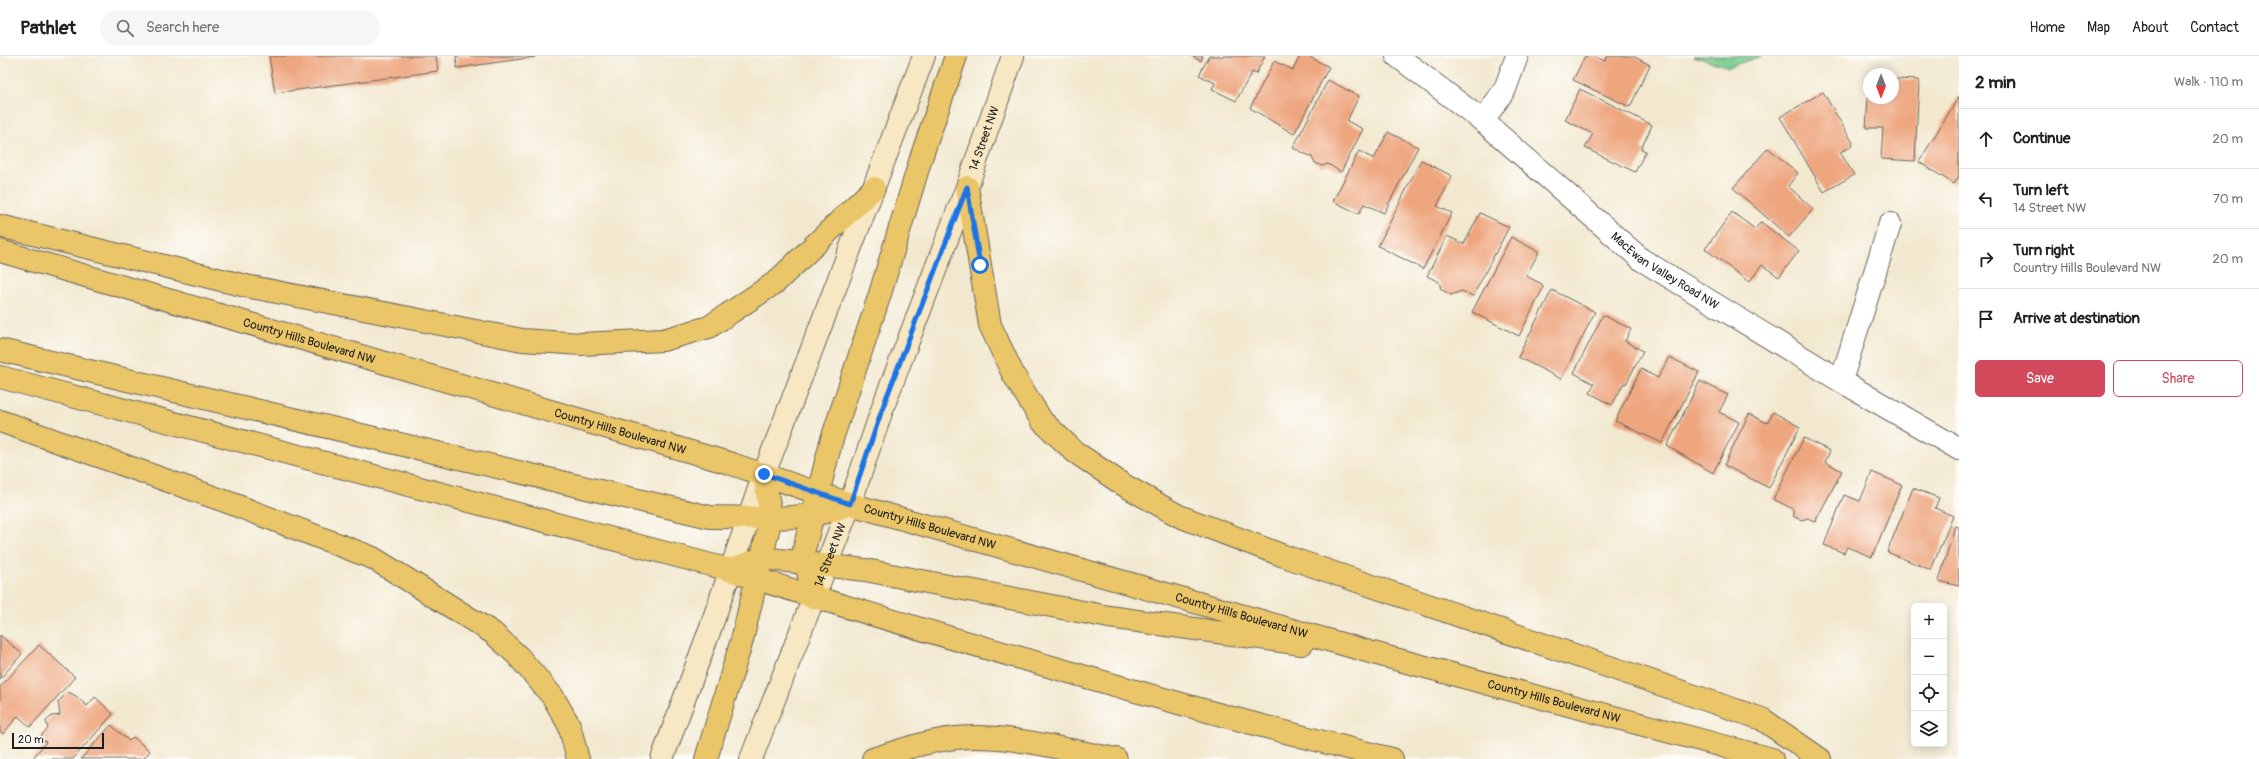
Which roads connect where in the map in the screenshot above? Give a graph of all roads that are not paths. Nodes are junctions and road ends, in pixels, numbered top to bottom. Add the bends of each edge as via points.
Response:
1 (924, 56) edge
2 (956, 56) edge
3 (1013, 56) edge
4 (1397, 56) edge
5 (1517, 56) edge
6 (1483, 121) junction
7 (967, 187) junction
8 (874, 188) junction
9 (1890, 224) dead end
10 (0, 226) edge
11 (0, 251) edge
12 (0, 350) edge
13 (0, 377) edge
14 (1841, 381) junction
15 (0, 421) edge
16 (1959, 449) edge
17 (764, 474) junction
18 (819, 494) junction
19 (850, 504) junction
20 (812, 515) junction
21 (749, 517) junction
22 (771, 518) junction
23 (816, 564) junction
24 (760, 569) junction
25 (730, 570) junction
26 (813, 598) junction
27 (1384, 656) junction
28 (578, 759) edge
29 (662, 759) edge
30 (706, 759) edge
31 (751, 759) edge
32 (873, 759) edge
33 (1116, 759) edge
34 (1392, 759) edge
35 (1772, 759) edge
36 (1820, 759) edge

1 - 8 main road
2 - 18 main road via 831,442
3 - 7 main road, 14 Street NW
4 - 6 street, MacEwan Valley Road NW
5 - 6 street via 1505,90
6 - 14 street, MacEwan Valley Road NW via 1642,260
7 - 19 main road, 14 Street NW via 884,404
7 - 36 main road via 990,325 1014,374 1042,421 1075,452 1122,484 1179,516 1284,556 1762,719
8 - 10 main road via 776,282 709,327 663,340 581,344 522,340 246,286
8 - 17 main road
9 - 14 street
11 - 17 main road, Country Hills Boulevard NW
12 - 21 main road via 702,515
13 - 25 main road
14 - 16 street, MacEwan Valley Road NW
15 - 28 main road via 230,503 373,558 493,633 518,656 553,697 569,725
17 - 18 main road, Country Hills Boulevard NW
17 - 21 main road
17 - 22 main road
18 - 19 main road, Country Hills Boulevard NW
18 - 20 main road
19 - 20 main road via 831,513
19 - 23 main road, 14 Street NW
19 - 27 main road, Country Hills Boulevard NW
20 - 22 main road
20 - 23 main road via 804,550
21 - 22 main road
21 - 25 main road
22 - 24 main road
23 - 24 main road
23 - 26 main road, 14 Street NW
23 - 27 main road via 864,570 1109,617
24 - 25 main road
24 - 26 main road
24 - 30 main road via 742,640
25 - 29 main road
26 - 31 main road, 14 Street NW
26 - 34 main road via 1158,698
27 - 35 main road, Country Hills Boulevard NW
32 - 33 main road via 912,746 957,738 1006,739

